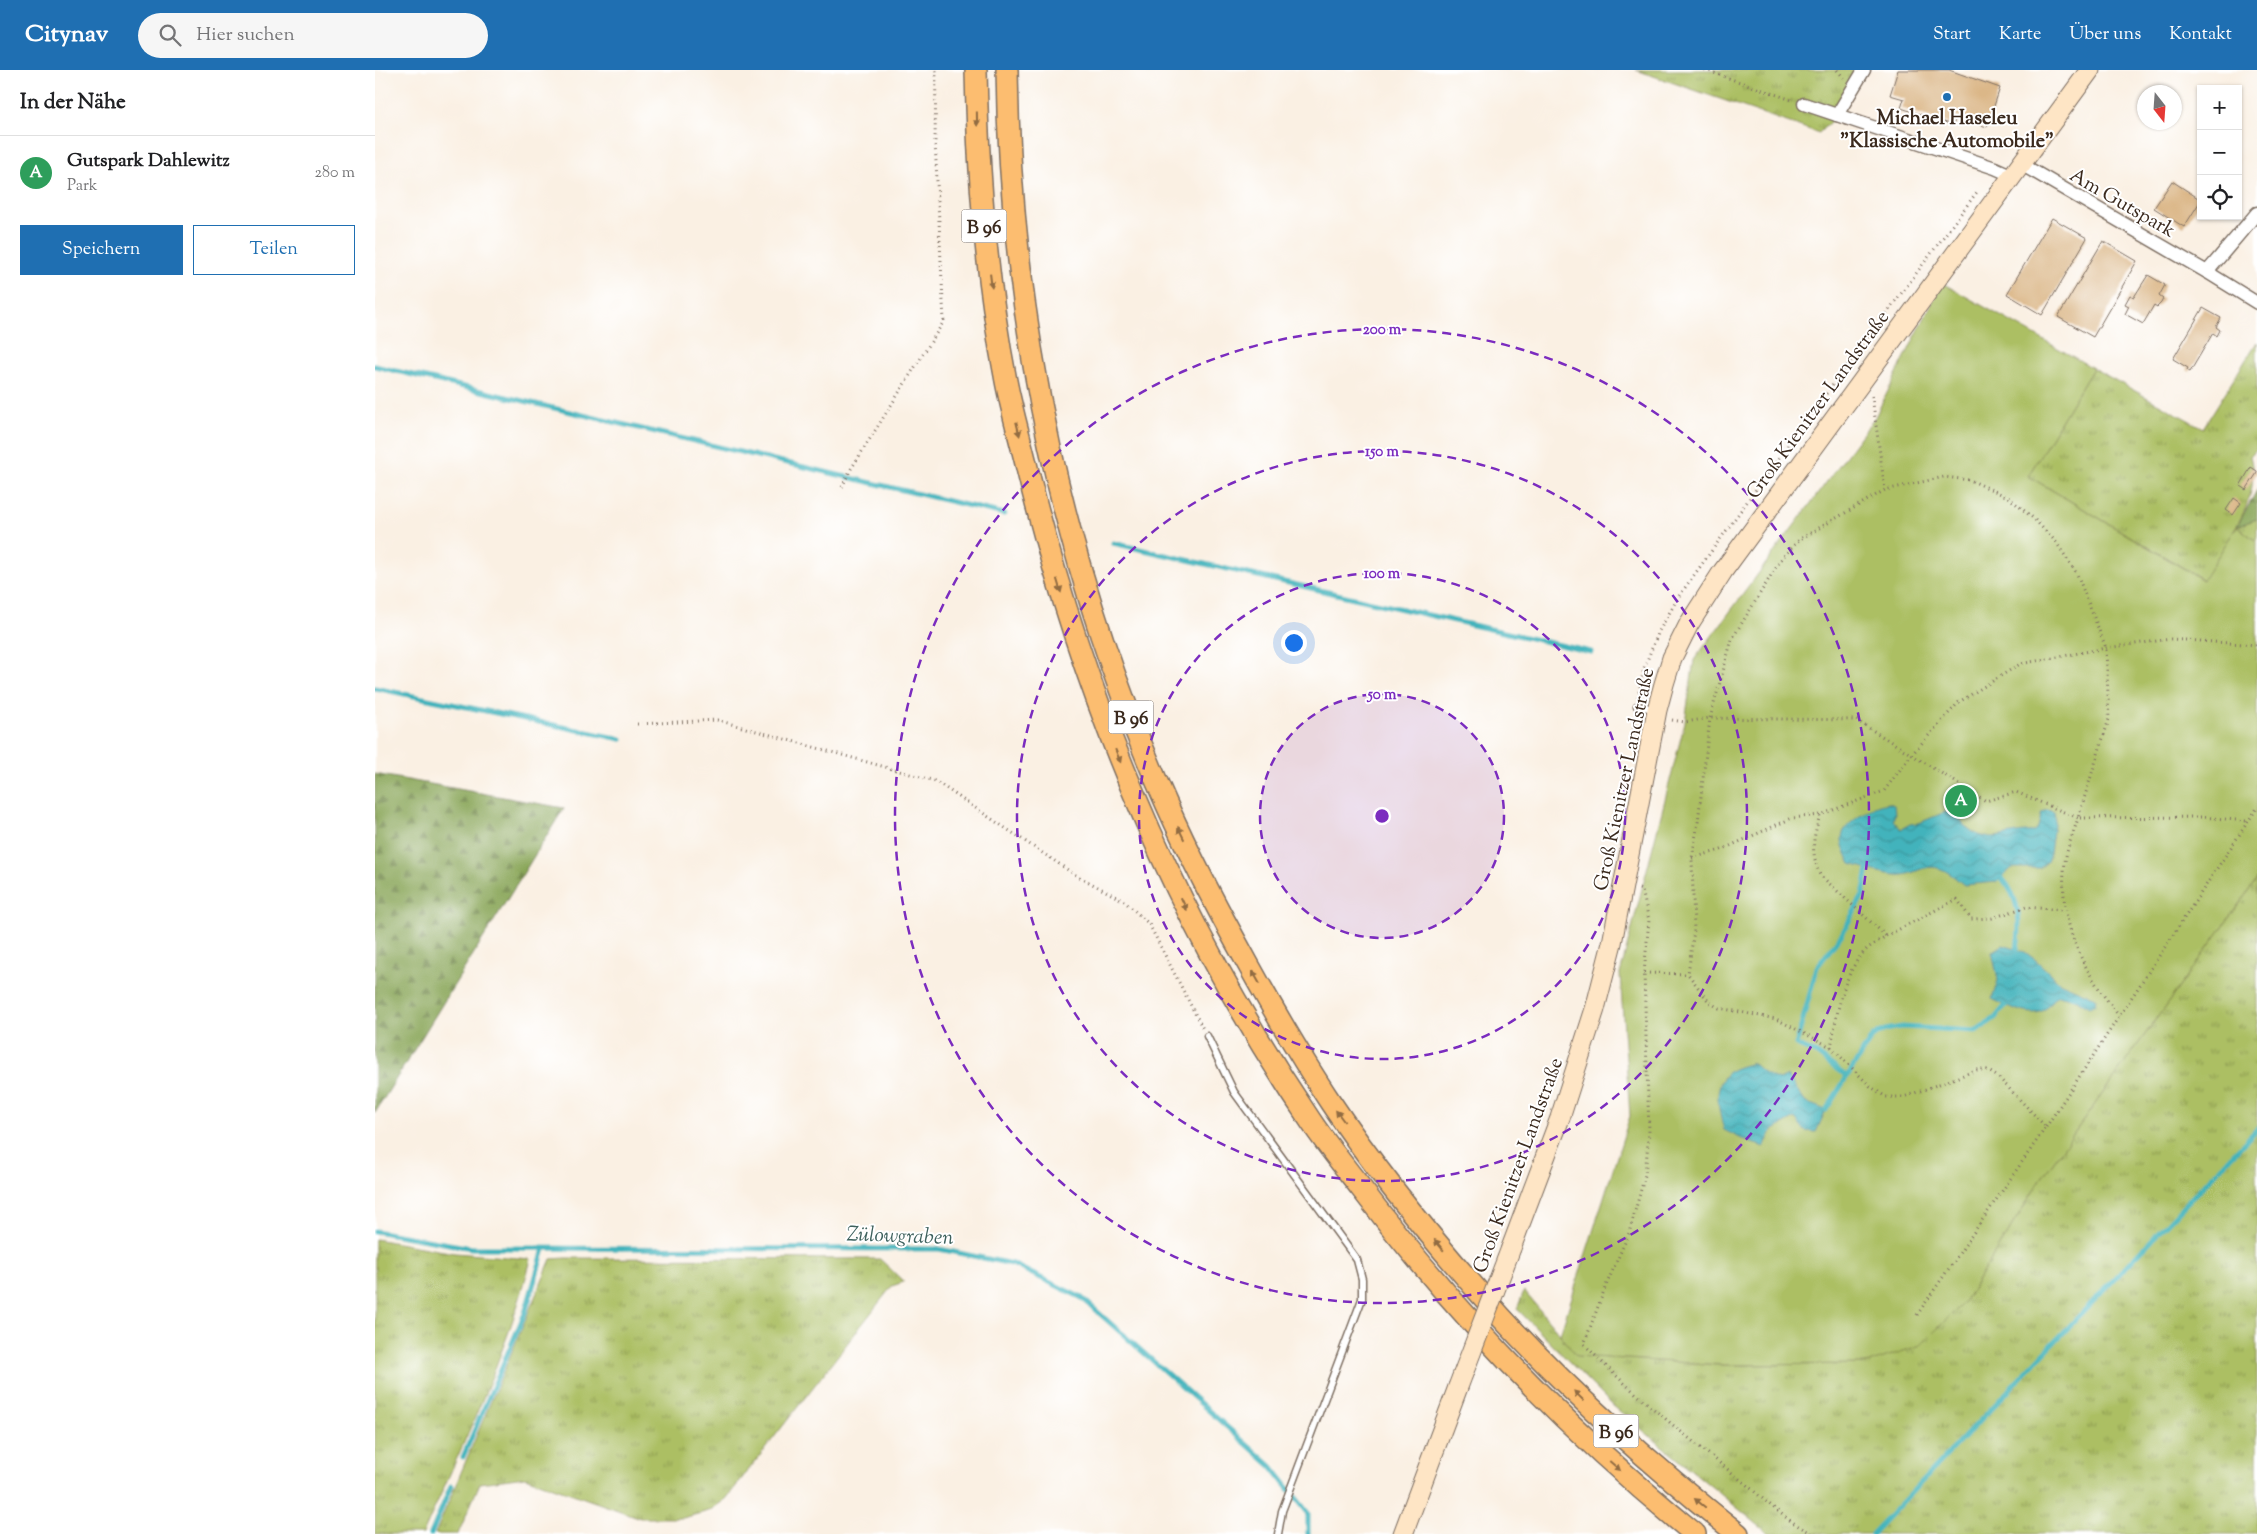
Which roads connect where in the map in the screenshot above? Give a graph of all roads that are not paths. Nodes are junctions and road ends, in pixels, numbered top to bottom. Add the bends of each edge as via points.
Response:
1 (976, 70) edge
2 (1007, 70) edge
3 (1864, 70) edge
4 (2090, 70) edge
5 (1804, 104) road end
6 (1837, 115) junction
7 (2017, 170) junction
8 (2257, 212) edge
9 (2207, 272) junction
10 (2257, 302) edge
11 (1637, 706) road end
12 (1656, 713) junction
13 (1207, 1036) road end
14 (1278, 1534) edge
15 (1403, 1534) edge
16 (1695, 1534) edge
17 (1738, 1534) edge

1 -> 16 highway, B 96 via 982,208 993,294 1006,382 1038,510 1073,634 1108,732 1194,925 1259,1040 1311,1122 1388,1224 1459,1310 1547,1402 1589,1443
17 -> 2 highway, B 96 via 1607,1423 1550,1368 1496,1311 1408,1207 1332,1104 1281,1024 1167,806 1129,713 1085,583 1046,429 1022,287 1013,200
3 - 6 street
4 - 7 main road, Groß Kienitzer Landstraße
5 - 6 street, Am Gutspark
6 - 7 street, Am Gutspark via 1995,168
7 - 9 street, Am Gutspark
7 - 12 main road, Groß Kienitzer Landstraße via 1707,594 1673,658
8 - 9 street
9 - 10 street, Am Gutspark
11 - 12 lane
12 - 15 main road, Groß Kienitzer Landstraße, bridge via 1612,943 1578,1063
13 - 14 lane via 1234,1092 1357,1260 1361,1279 1362,1299 1282,1511

